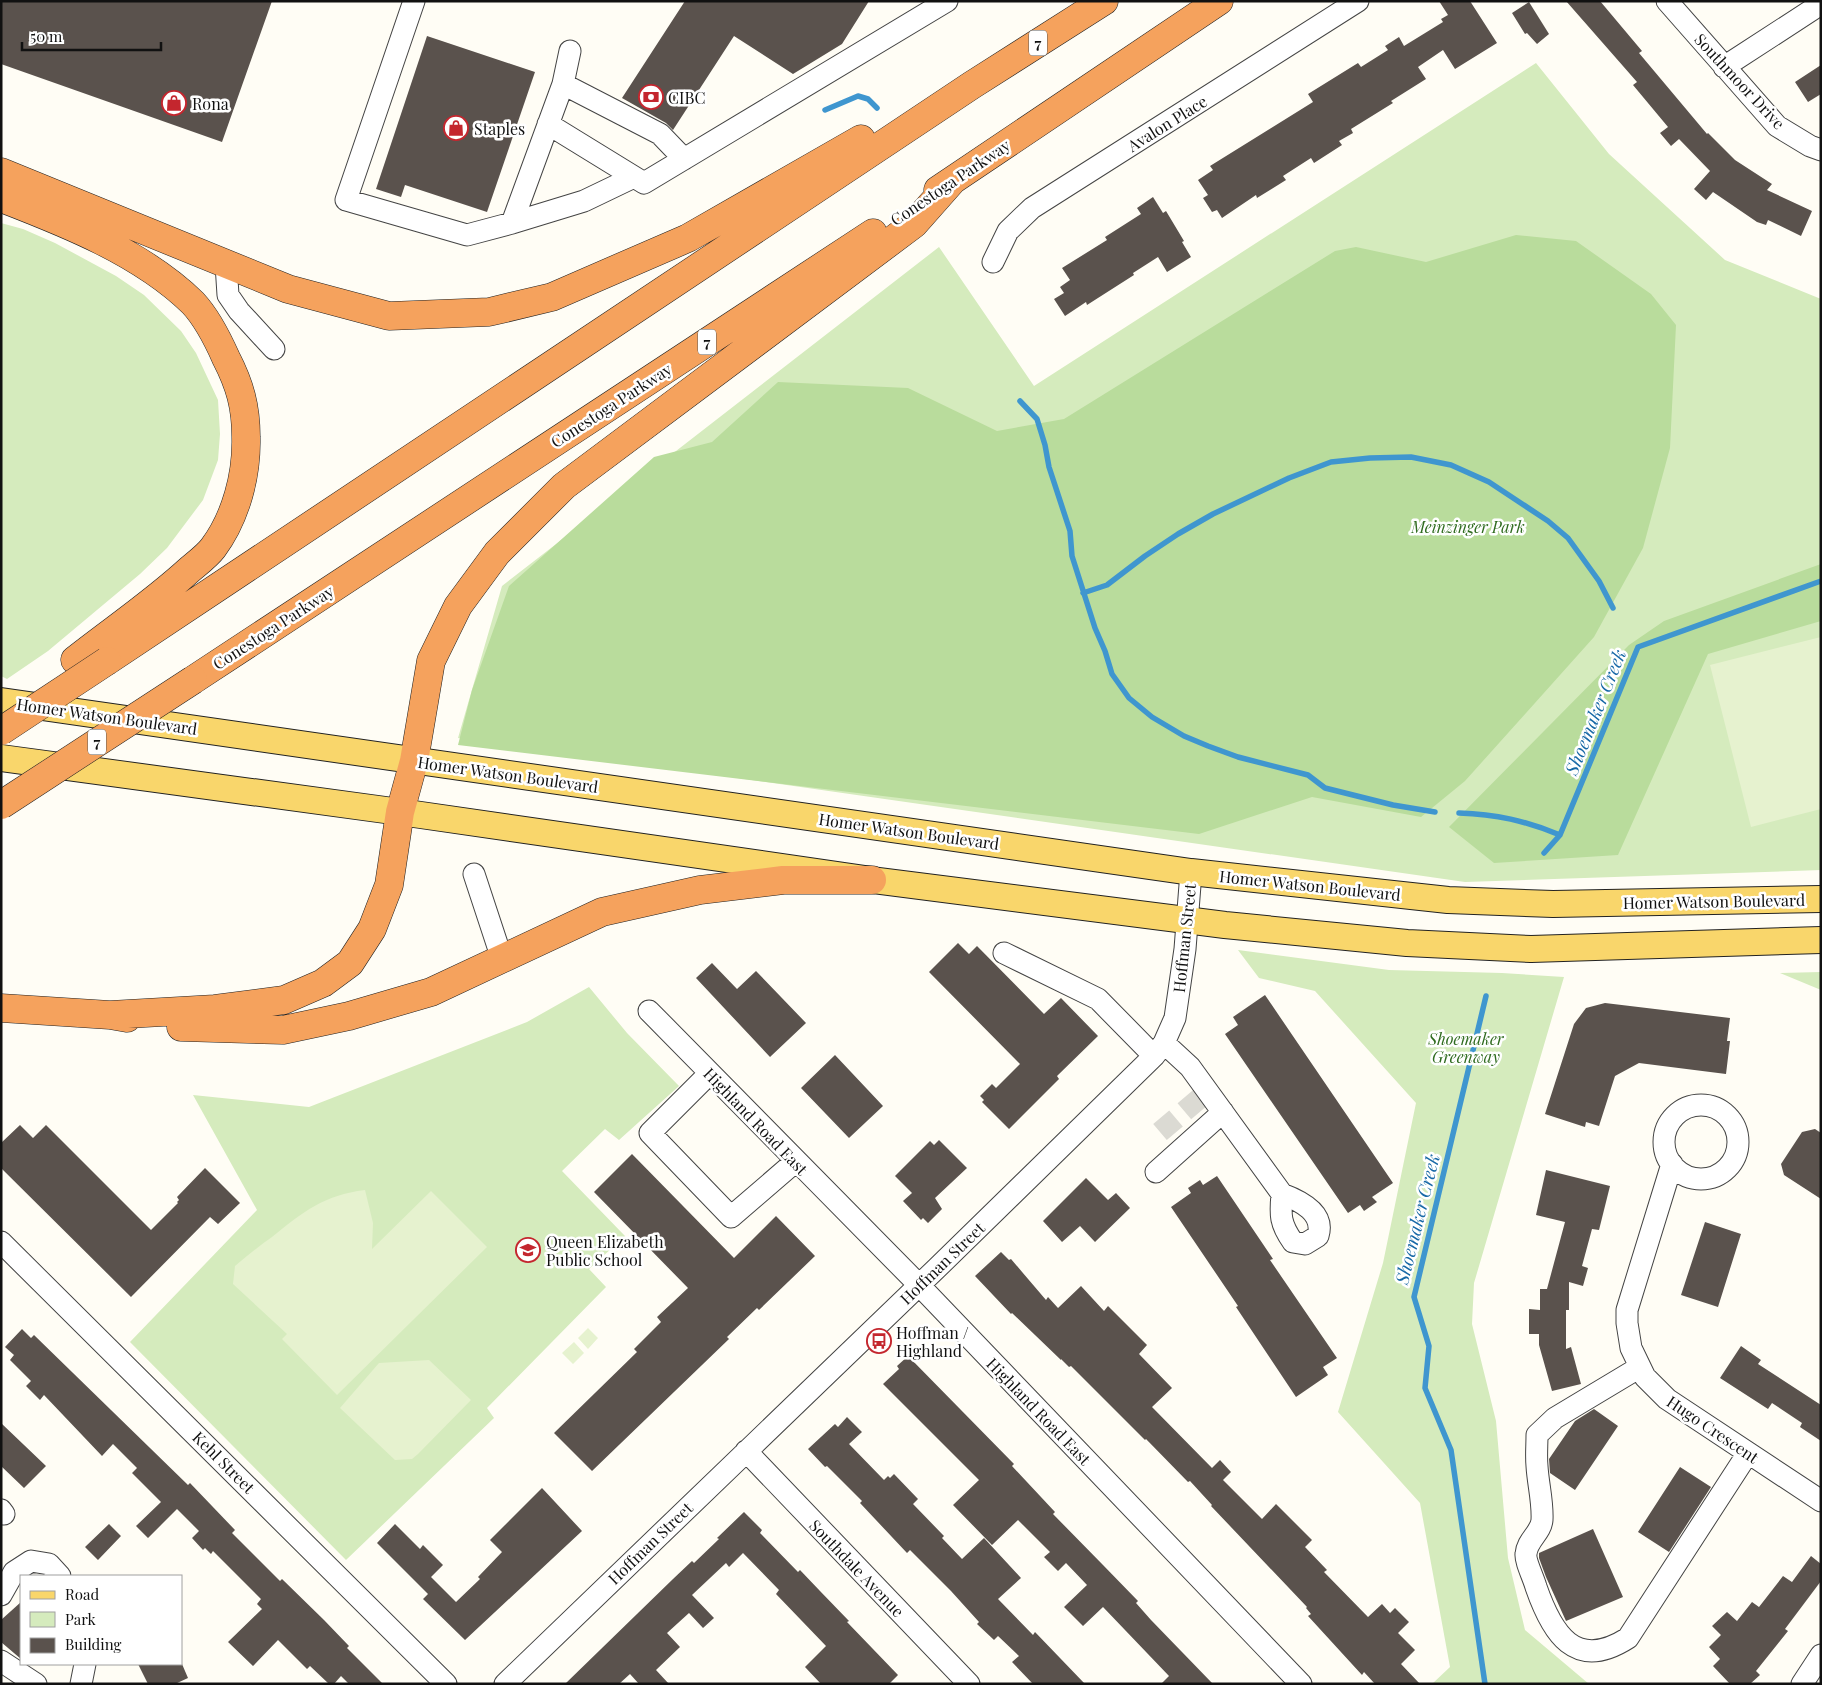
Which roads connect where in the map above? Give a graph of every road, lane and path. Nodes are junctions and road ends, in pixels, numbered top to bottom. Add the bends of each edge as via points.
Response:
1 (414, 1) edge
2 (947, 1) edge
3 (1104, 1) edge
4 (1219, 1) edge
5 (1358, 1) edge
6 (1668, 1) edge
7 (1821, 4) edge
8 (570, 51) dead end
9 (1724, 67) junction
10 (563, 84) junction
11 (972, 85) junction
12 (548, 124) junction
13 (1821, 150) edge
14 (684, 159) junction
15 (1, 172) edge
16 (634, 177) junction
17 (952, 181) junction
18 (1, 198) edge
19 (512, 223) junction
20 (993, 262) dead end
21 (226, 264) junction
22 (274, 349) dead end
23 (1, 700) edge
24 (1, 721) edge
25 (1, 731) edge
26 (1, 758) edge
27 (414, 761) junction
28 (1, 805) edge
29 (400, 812) junction
30 (1191, 872) junction
31 (474, 874) dead end
32 (872, 880) junction
33 (1821, 899) edge
34 (1188, 920) junction
35 (1821, 940) edge
36 (1004, 953) dead end
37 (502, 958) junction
38 (1, 1008) edge
39 (649, 1011) dead end
40 (110, 1015) junction
41 (1159, 1049) junction
42 (710, 1073) junction
43 (1223, 1112) junction
44 (796, 1161) junction
45 (1672, 1164) dead end
46 (1156, 1172) dead end
47 (1282, 1194) dead end
48 (1, 1242) edge
49 (919, 1285) junction
50 (1640, 1367) junction
51 (746, 1451) junction
52 (1748, 1453) junction
53 (1821, 1501) edge
54 (59, 1575) edge
55 (1, 1595) edge
56 (1821, 1655) edge
57 (1, 1661) edge
58 (85, 1665) edge
59 (36, 1684) edge
60 (81, 1684) edge
61 (446, 1684) edge
62 (505, 1684) edge
63 (969, 1684) edge
64 (1301, 1684) edge
65 (1802, 1684) edge

1 - 19 street via 346,200 467,235
2 - 14 street
3 - 11 highway, 7
4 - 17 highway, Conestoga Parkway / 7
5 - 20 street, Avalon Place via 1032,208 1008,231
6 - 9 street, Southmoor Drive
7 - 9 street
8 - 10 street
9 - 13 street, Southmoor Drive via 1776,126
10 - 12 street
10 - 14 street via 660,134
11 - 21 highway via 907,112 688,238 552,297 489,312 389,316 288,289
11 - 25 highway, 7, bridge
12 - 16 street
12 - 19 street
14 - 16 street via 644,183
15 - 21 highway
16 - 19 street via 584,201
17 - 27 highway via 914,224 564,486 497,553 458,606 431,661
17 - 28 highway, Conestoga Parkway / 7, bridge
18 - 24 highway via 104,242 150,268 193,304 218,339 237,379 246,415 247,457 231,519 213,549 173,584 10,710
21 - 22 street via 228,295
23 - 27 main road, Homer Watson Boulevard
26 - 29 main road
27 - 29 highway
27 - 30 main road, Homer Watson Boulevard
29 - 32 main road
29 - 40 highway via 389,885 372,929 350,963 323,983 284,1000 215,1009
30 - 33 main road, Homer Watson Boulevard via 1448,900 1553,904
30 - 34 street, Hoffman Street
31 - 37 street
32 - 34 main road
32 - 37 highway via 783,880 700,890 602,912
34 - 35 main road via 1407,944 1532,949
34 - 41 street, Hoffman Street via 1175,1018
36 - 41 street via 1098,999
37 - 40 highway via 431,992 349,1016 283,1030 174,1026
38 - 40 highway
39 - 42 street, Highland Road East
41 - 43 street via 1190,1067 1204,1094
41 - 49 street, Hoffman Street
42 - 44 street, Highland Road East
42 - 44 street via 650,1133 731,1217
43 - 46 street
43 - 47 street
44 - 49 street, Highland Road East
45 - 50 street, Hugo Crescent via 1627,1310 1631,1348
48 - 61 street, Kehl Street
49 - 51 street, Hoffman Street
49 - 64 street, Highland Road East
50 - 52 street, Hugo Crescent via 1667,1399
50 - 52 street via 1555,1418 1537,1435 1536,1464 1542,1521 1526,1555 1553,1626 1575,1648 1590,1653 1616,1646 1628,1638
51 - 62 street, Hoffman Street
51 - 63 street, Southdale Avenue
52 - 53 street, Hugo Crescent
54 - 55 street via 49,1564 31,1561 14,1572
56 - 65 street
57 - 59 street
58 - 60 street

